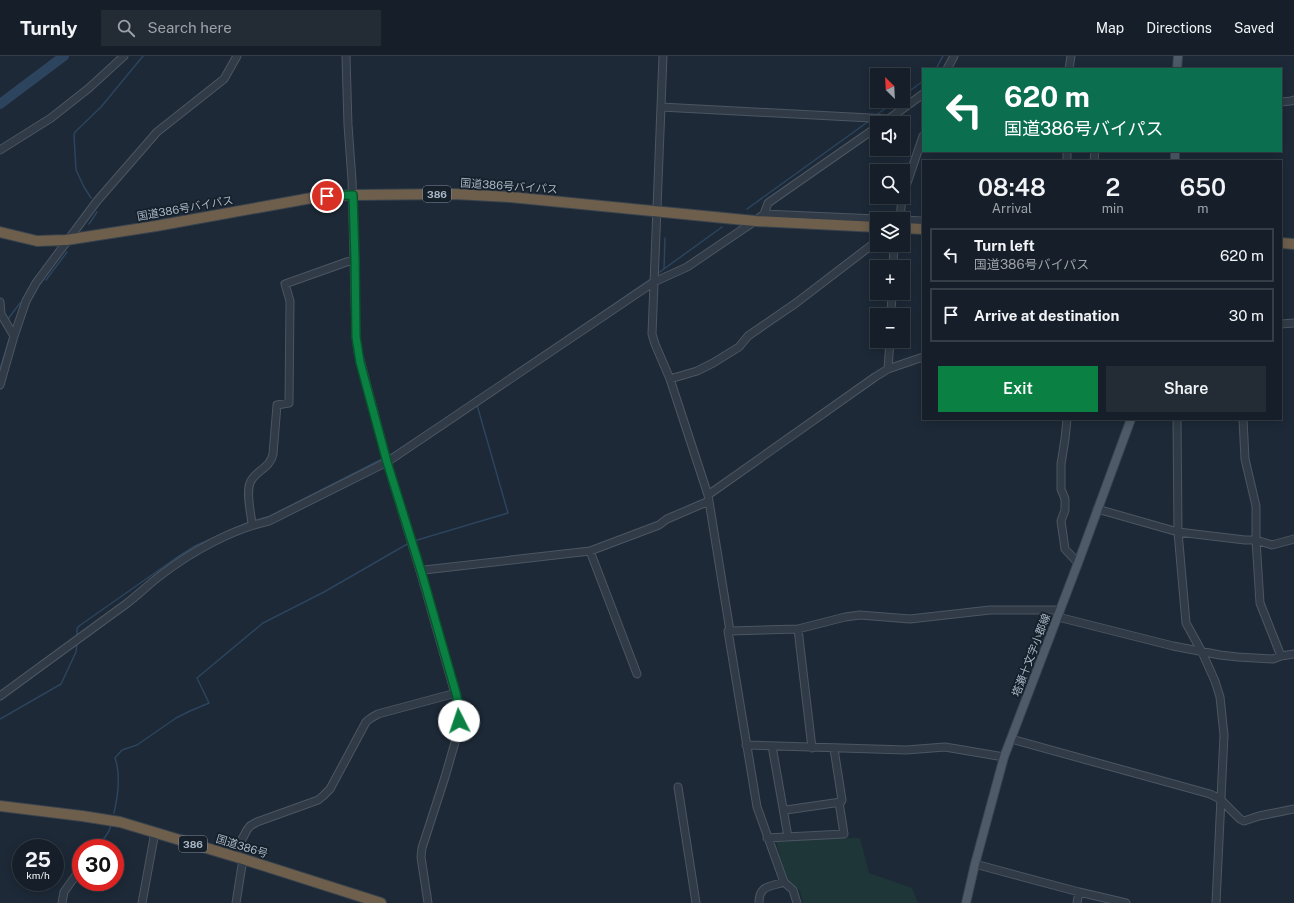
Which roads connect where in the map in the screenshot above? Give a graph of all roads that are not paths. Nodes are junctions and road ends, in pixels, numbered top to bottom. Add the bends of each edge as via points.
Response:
1 (124, 56) edge
2 (237, 56) edge
3 (346, 56) edge
4 (662, 56) edge
5 (954, 56) edge
6 (1071, 56) edge
7 (1178, 56) edge
8 (948, 68) edge
9 (1069, 68) edge
10 (1177, 68) edge
11 (922, 95) edge
12 (1294, 100) edge
13 (1282, 102) edge
14 (663, 107) junction
15 (893, 116) edge
16 (870, 120) edge
17 (870, 132) edge
18 (922, 139) edge
19 (0, 150) edge
20 (910, 175) edge
21 (353, 195) junction
22 (656, 212) junction
23 (764, 214) junction
24 (870, 219) edge
25 (910, 220) edge
26 (755, 221) junction
27 (922, 221) edge
28 (870, 227) edge
29 (910, 228) edge
30 (922, 229) edge
31 (0, 232) edge
32 (66, 240) junction
33 (1282, 243) edge
34 (1294, 244) edge
35 (870, 246) edge
36 (355, 259) junction
37 (654, 282) junction
38 (0, 302) edge
39 (1294, 323) edge
40 (1282, 324) edge
41 (14, 336) junction
42 (890, 348) edge
43 (922, 357) edge
44 (888, 369) junction
45 (670, 379) junction
46 (0, 385) edge
47 (1067, 420) edge
48 (1131, 420) edge
49 (1177, 420) edge
50 (1243, 420) edge
51 (387, 462) junction
52 (709, 498) junction
53 (1097, 509) junction
54 (252, 524) junction
55 (1178, 532) junction
56 (1294, 539) edge
57 (1256, 540) junction
58 (590, 551) junction
59 (1078, 563) junction
60 (422, 574) junction
61 (1059, 614) junction
62 (798, 629) junction
63 (730, 631) junction
64 (1202, 652) junction
65 (1294, 654) edge
66 (1280, 656) junction
67 (637, 674) dead end
68 (456, 693) junction
69 (0, 696) edge
70 (1011, 738) junction
71 (746, 745) junction
72 (772, 746) junction
73 (812, 748) junction
74 (834, 749) junction
75 (1004, 757) junction
76 (678, 787) dead end
77 (1220, 799) junction
78 (839, 802) junction
79 (0, 806) edge
80 (783, 808) junction
81 (1294, 809) edge
82 (155, 832) junction
83 (788, 837) junction
84 (768, 838) junction
85 (233, 856) junction
86 (243, 859) junction
87 (975, 864) junction
88 (72, 881) edge
89 (784, 882) junction
90 (1079, 892) junction
91 (62, 903) edge
92 (142, 903) edge
93 (236, 903) edge
94 (381, 903) edge
95 (428, 903) edge
96 (696, 903) edge
97 (759, 903) edge
98 (797, 903) edge
99 (966, 903) edge
100 (1077, 903) edge
101 (1126, 903) edge
102 (1216, 903) edge

1 - 19 street via 51,118
2 - 32 street via 224,79 157,132
3 - 21 street
4 - 14 street
5 - 8 street
6 - 9 street
7 - 10 main road
11 - 15 street
12 - 13 street
14 - 16 street
14 - 22 street
17 - 23 street via 768,203
18 - 20 street
21 - 22 highway, 国道386号バイパス / 386 via 456,194 510,197
21 - 32 highway, 国道386号バイパス / 386 via 317,197
21 - 36 street
22 - 26 highway, 国道386号バイパス / 386
22 - 37 street
23 - 24 street
23 - 26 street
25 - 27 street
26 - 28 highway, 国道386号バイパス / 386
26 - 37 street via 687,267
29 - 30 highway
31 - 32 highway, 国道386号バイパス / 386 via 36,241
32 - 41 street via 26,301
33 - 34 highway
35 - 45 street via 748,336 739,347 697,371
36 - 51 street via 358,352
36 - 54 street via 285,284 290,300 289,403 277,405 271,461 254,477 248,488
37 - 45 street via 652,334
37 - 51 street
38 - 41 street via 1,314
39 - 40 street
41 - 46 street
42 - 44 street
43 - 44 street
44 - 52 street
45 - 52 street
47 - 59 street via 1061,464 1061,489 1065,499 1065,510 1061,521 1065,549
48 - 53 main road, 塔瀬十文字小郡線
49 - 55 street
50 - 57 street via 1245,459 1256,506
51 - 54 street via 269,521
51 - 60 street
52 - 58 street via 659,525
52 - 63 street
53 - 55 street
53 - 59 main road, 塔瀬十文字小郡線
54 - 69 street via 171,567 127,603
55 - 57 street
55 - 64 street via 1186,623
56 - 57 street via 1272,545
57 - 66 street via 1260,603
58 - 60 street via 424,570
58 - 67 street
59 - 61 main road, 塔瀬十文字小郡線
60 - 68 street
61 - 62 street via 990,610 903,619 860,615
61 - 64 street
61 - 70 main road, 塔瀬十文字小郡線
62 - 63 street
62 - 73 street
63 - 71 street
64 - 66 street via 1273,659
64 - 77 street via 1218,692 1223,716
65 - 66 street
68 - 85 street via 371,718 366,722 330,789 323,796 250,826
68 - 95 street via 460,711 456,739 422,848
70 - 75 main road, 塔瀬十文字小郡線
70 - 77 street
71 - 72 street
71 - 84 street via 757,806
72 - 73 street
72 - 80 street
73 - 74 street
74 - 75 street via 906,750 945,747
74 - 78 street via 842,800
75 - 87 main road, 塔瀬十文字小郡線
76 - 96 street
77 - 81 street via 1244,822 1259,816
77 - 102 street
78 - 80 street via 786,810
78 - 83 street via 844,834
79 - 82 highway, 国道386号 / 386 via 112,821
80 - 83 street
82 - 85 highway, 国道386号 / 386
82 - 92 street
83 - 84 street
84 - 89 street
85 - 86 highway, 国道386号 / 386
86 - 93 street
86 - 94 highway, 国道386号 / 386
87 - 90 street
87 - 99 main road, 塔瀬十文字小郡線
88 - 91 street via 64,892
89 - 97 street via 763,889 759,895
89 - 98 street via 793,890
90 - 100 street
90 - 101 street

